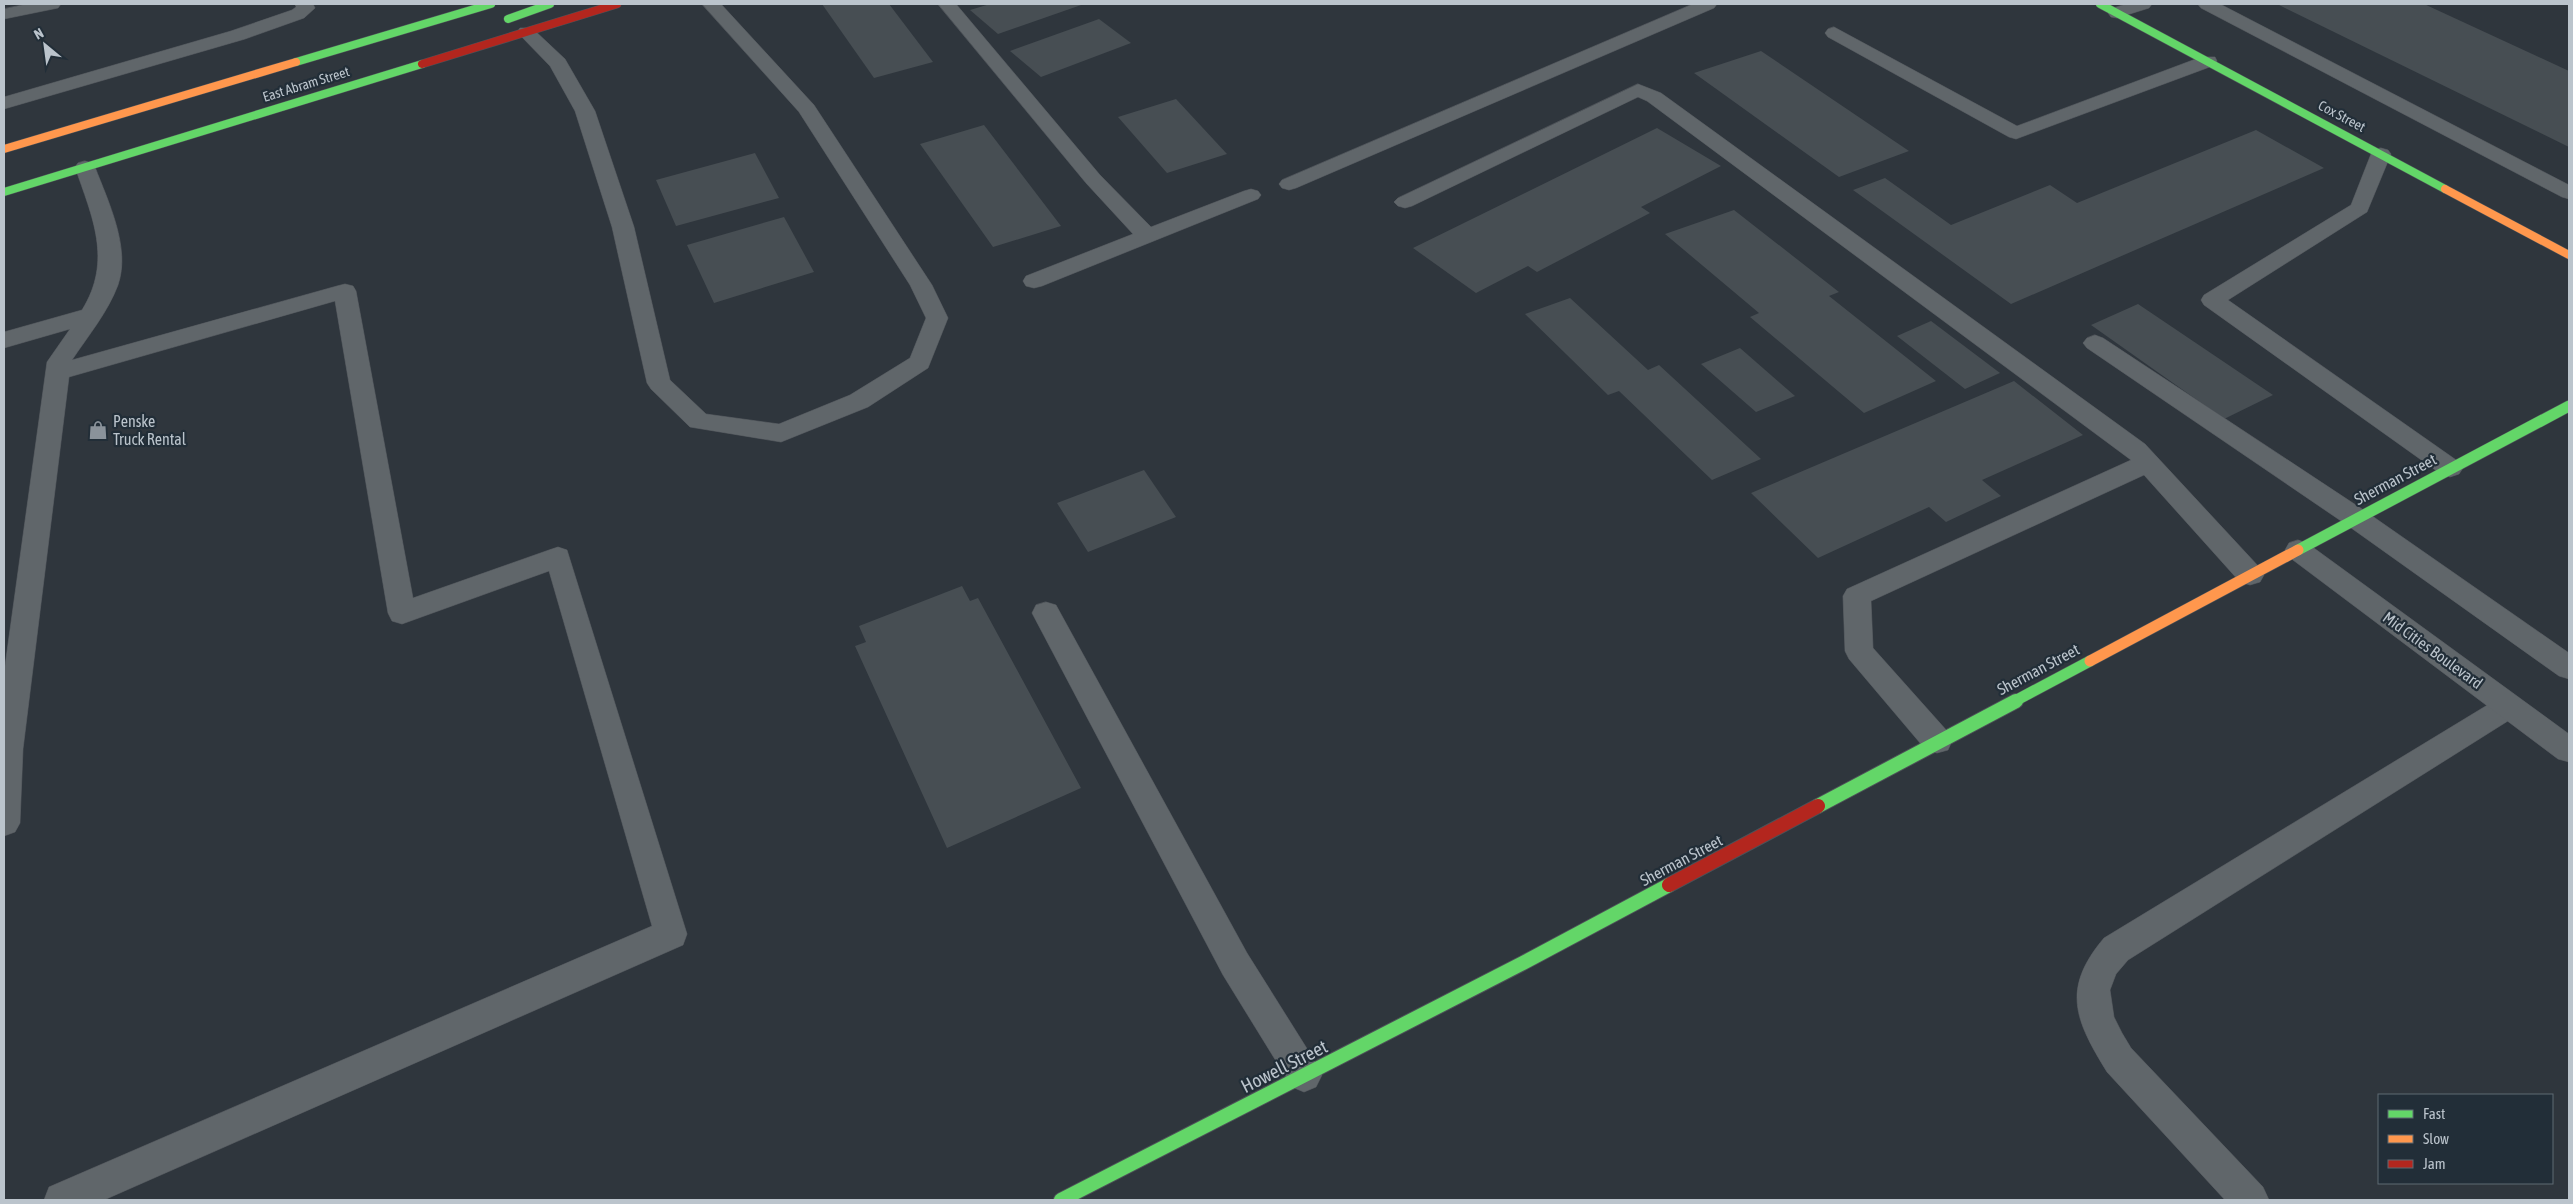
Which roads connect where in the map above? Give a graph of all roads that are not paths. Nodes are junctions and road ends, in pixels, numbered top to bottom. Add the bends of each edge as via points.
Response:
1 (52, 4) edge
2 (304, 4) edge
3 (490, 4) edge
4 (550, 4) edge
5 (617, 4) edge
6 (711, 4) edge
7 (947, 4) edge
8 (1708, 4) edge
9 (2100, 4) edge
10 (2143, 4) edge
11 (2207, 4) edge
12 (2117, 13) junction
13 (4, 14) edge
14 (499, 23) dead end
15 (526, 32) junction
16 (1834, 33) dead end
17 (472, 36) dead end
18 (2208, 61) junction
19 (400, 70) junction
20 (4, 103) edge
21 (4, 149) edge
22 (2381, 154) junction
23 (82, 160) junction
24 (1289, 184) dead end
25 (4, 192) edge
26 (2569, 193) edge
27 (1251, 195) dead end
28 (1405, 202) dead end
29 (1147, 236) junction
30 (2569, 255) edge
31 (1034, 281) dead end
32 (91, 314) junction
33 (4, 340) edge
34 (2095, 343) dead end
35 (58, 372) junction
36 (2569, 406) edge
37 (2148, 464) junction
38 (2450, 468) junction
39 (2356, 518) junction
40 (2298, 550) junction
41 (2250, 575) junction
42 (1046, 613) dead end
43 (2569, 668) edge
44 (2509, 706) junction
45 (1937, 741) junction
46 (2569, 750) edge
47 (4, 823) edge
48 (1523, 963) joint
49 (1304, 1075) junction
50 (62, 1200) edge
51 (1061, 1200) edge
52 (2250, 1200) edge

1 - 13 street
2 - 20 street via 306,8 298,14 238,35
3 - 21 street, East Abram Street via 70,134
4 - 14 street
5 - 15 street, East Abram Street
6 - 15 street via 807,109 921,286 937,318 920,362 859,401 781,433 699,421 660,383 623,227 585,111 558,63
7 - 29 street via 1093,179
8 - 24 street
9 - 12 street, Cox Street
10 - 12 street
11 - 26 street
12 - 18 street, Cox Street
15 - 19 street, East Abram Street
16 - 18 street via 2016,133
17 - 19 street
18 - 22 street, Cox Street
19 - 23 street, East Abram Street
22 - 30 street, Cox Street
22 - 38 street via 2360,208 2212,300
23 - 25 street, East Abram Street
23 - 32 street via 106,227 109,277
27 - 29 street
28 - 37 street via 1638,90 1654,98 2081,409 2136,450
29 - 31 street
32 - 33 street
32 - 35 street via 59,362
34 - 39 street
35 - 47 street via 8,749
35 - 50 street via 345,291 402,613 558,557 671,934
36 - 38 street, Sherman Street
37 - 41 street
37 - 45 street via 1857,596 1859,651
38 - 39 street, Sherman Street
39 - 40 street, Sherman Street
39 - 43 street
40 - 41 street, Sherman Street
40 - 44 street, Mid Cities Boulevard
41 - 45 street, Sherman Street
42 - 49 street via 1235,964
44 - 46 street, Mid Cities Boulevard
44 - 52 street via 2116,949 2102,964 2094,984 2094,1008 2102,1033 2119,1060
45 - 48 street, Sherman Street
48 - 49 street, Howell Street
49 - 51 street, Howell Street

